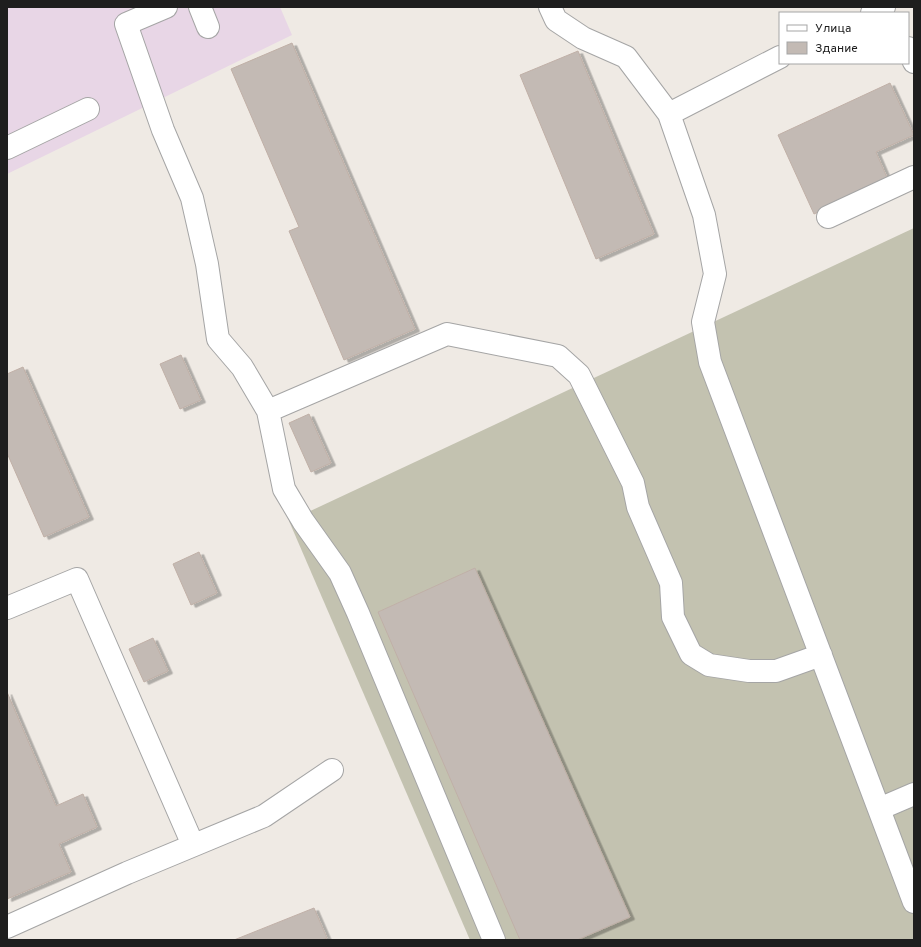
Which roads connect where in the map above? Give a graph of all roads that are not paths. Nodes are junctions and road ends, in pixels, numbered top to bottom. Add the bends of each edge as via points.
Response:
1 (166, 7) edge
2 (200, 7) edge
3 (550, 7) edge
4 (884, 7) edge
5 (874, 12) edge
6 (208, 27) dead end
7 (909, 50) edge
8 (779, 59) edge
9 (914, 62) edge
10 (88, 109) dead end
11 (670, 114) junction
12 (7, 148) edge
13 (914, 177) edge
14 (828, 217) dead end
15 (268, 411) junction
16 (7, 608) edge
17 (821, 655) junction
18 (332, 770) dead end
19 (914, 794) edge
20 (879, 809) junction
21 (193, 845) junction
22 (914, 902) edge
23 (7, 927) edge
24 (494, 940) edge

1 - 15 lane via 126,24 163,130 192,198 207,264 218,339 242,367
2 - 6 lane
3 - 11 lane via 556,20 583,38 626,57
4 - 5 lane
7 - 9 lane
8 - 11 lane
10 - 12 lane
11 - 17 lane via 704,215 715,274 703,322 710,362
13 - 14 lane
15 - 17 lane via 447,334 558,356 579,375 633,483 638,507 671,583 673,617 691,654 709,665 749,671 776,670
15 - 24 lane via 284,489 340,573
16 - 21 lane via 77,579
17 - 20 lane
18 - 21 lane via 264,816
19 - 20 lane
20 - 22 lane
21 - 23 lane

